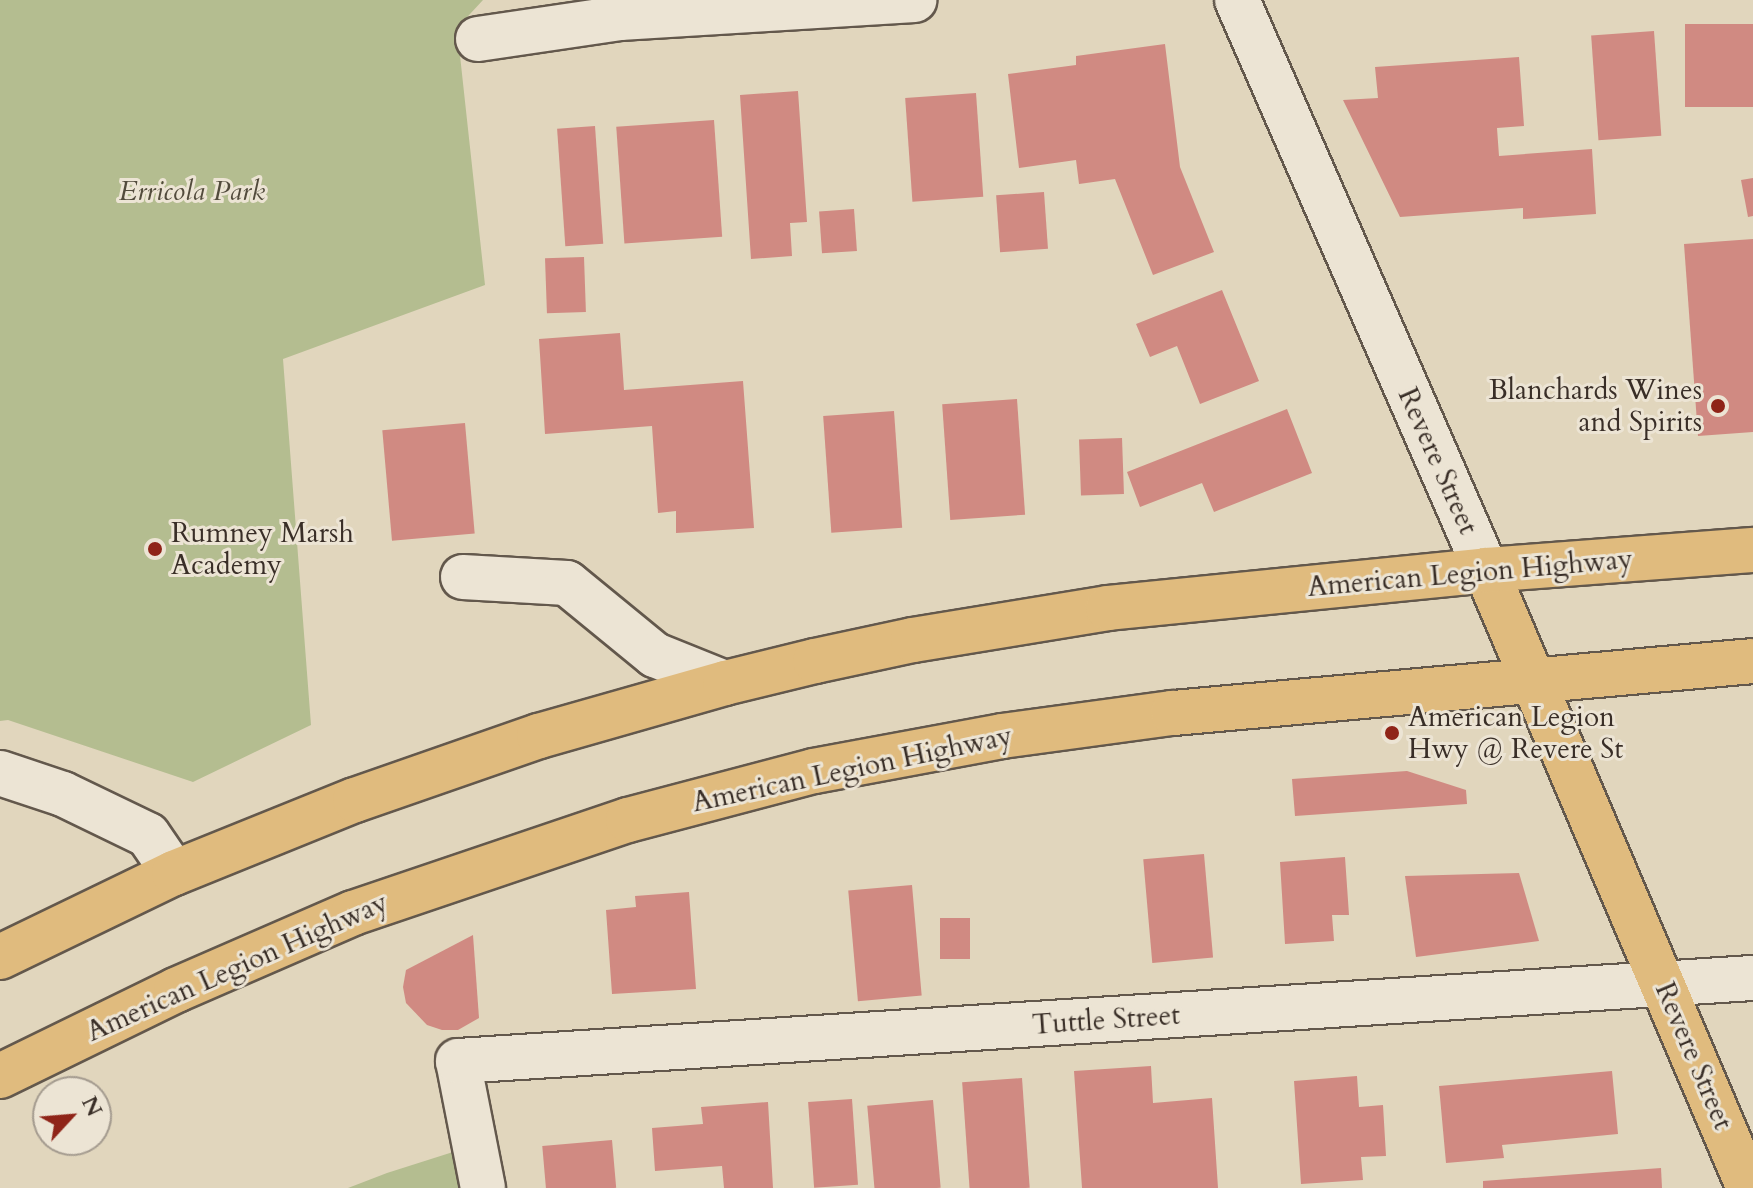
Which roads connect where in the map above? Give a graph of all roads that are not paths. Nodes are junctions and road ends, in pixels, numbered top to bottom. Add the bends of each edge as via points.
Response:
1 (914, 0) edge
2 (1237, 0) edge
3 (616, 9) edge
4 (478, 39) dead end
5 (1753, 550) edge
6 (1486, 570) junction
7 (463, 577) dead end
8 (1753, 661) edge
9 (1535, 681) junction
10 (725, 683) junction
11 (0, 773) edge
12 (174, 873) junction
13 (0, 957) edge
14 (1753, 978) edge
15 (1663, 984) junction
16 (0, 1076) edge
17 (483, 1188) edge
18 (1749, 1188) edge

1 - 3 street
2 - 6 street, Revere Street
3 - 4 street
5 - 6 main road, American Legion Highway
6 - 9 main road, Revere Street
6 - 10 main road, American Legion Highway via 1010,622
7 - 10 street via 567,583 655,655
8 - 9 main road, American Legion Highway
9 - 15 main road, Revere Street
9 - 16 main road, American Legion Highway via 1086,724 829,768 721,794 537,848 353,913 176,990
10 - 12 main road, American Legion Highway via 446,767
11 - 12 street via 63,794 148,835
12 - 13 main road, American Legion Highway
14 - 15 street, Tuttle Street
15 - 17 street, Tuttle Street via 458,1061
15 - 18 main road, Revere Street

